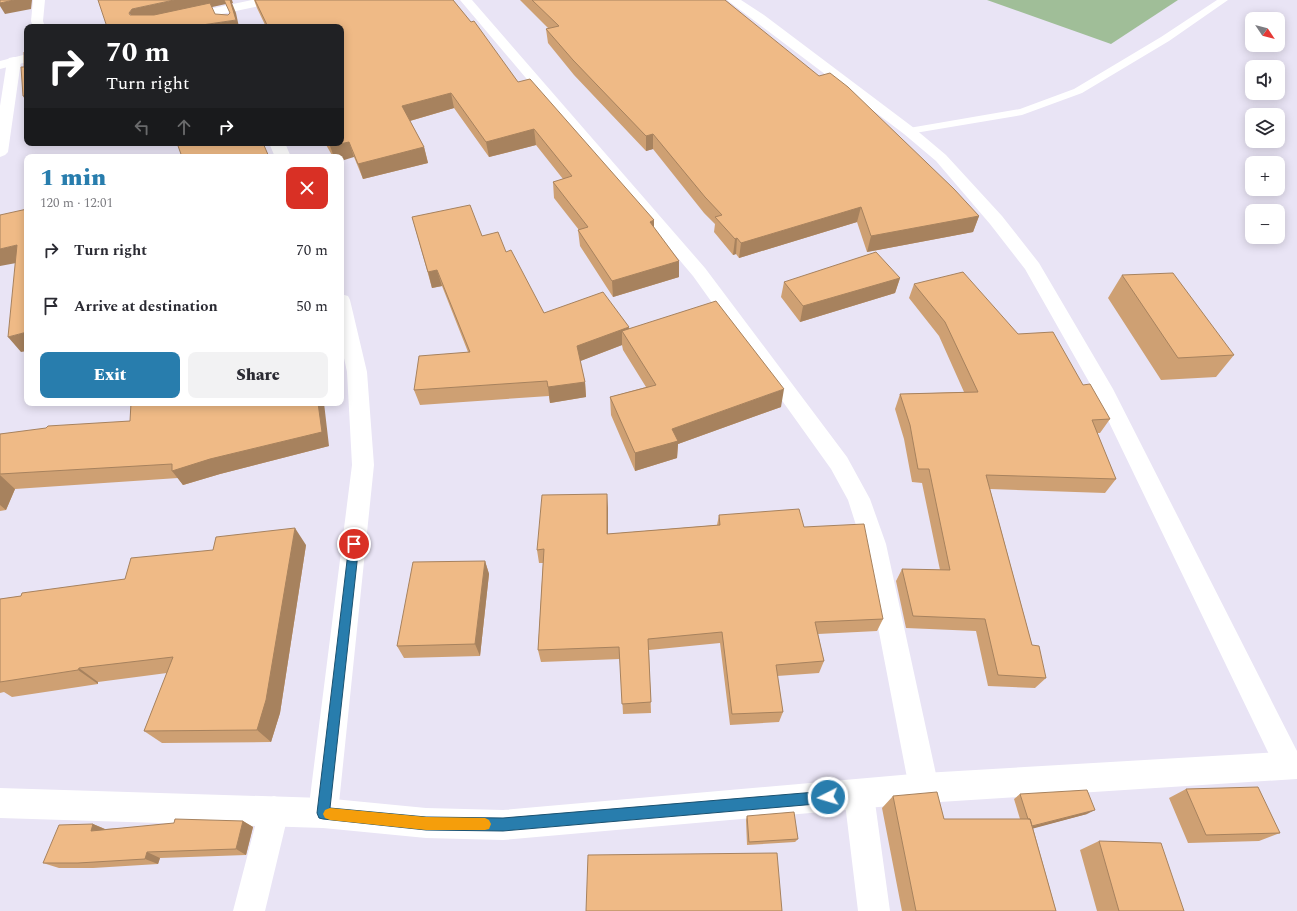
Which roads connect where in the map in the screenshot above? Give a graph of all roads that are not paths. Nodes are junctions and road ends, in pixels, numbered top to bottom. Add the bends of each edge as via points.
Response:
1 (39, 0) edge
2 (270, 0) edge
3 (466, 0) edge
4 (734, 0) edge
5 (1223, 0) edge
6 (38, 24) edge
7 (165, 24) edge
8 (21, 60) edge
9 (0, 65) edge
10 (908, 131) junction
11 (0, 152) edge
12 (344, 314) edge
13 (1293, 765) edge
14 (924, 788) junction
15 (859, 795) junction
16 (0, 803) edge
17 (274, 811) junction
18 (323, 813) junction
19 (249, 911) edge
20 (874, 911) edge

1 - 6 street
2 - 7 street via 223,16
3 - 14 street via 699,272 839,463 859,499 874,544
4 - 10 street
5 - 10 lane via 1165,39 1078,91 1022,112
8 - 9 street
8 - 11 street
10 - 13 street via 941,158 996,220 1033,267 1103,389
12 - 18 street via 357,372 363,465
13 - 14 street
14 - 15 street
15 - 18 street via 503,824 426,823
15 - 20 street
16 - 17 street
17 - 18 street
17 - 19 street

